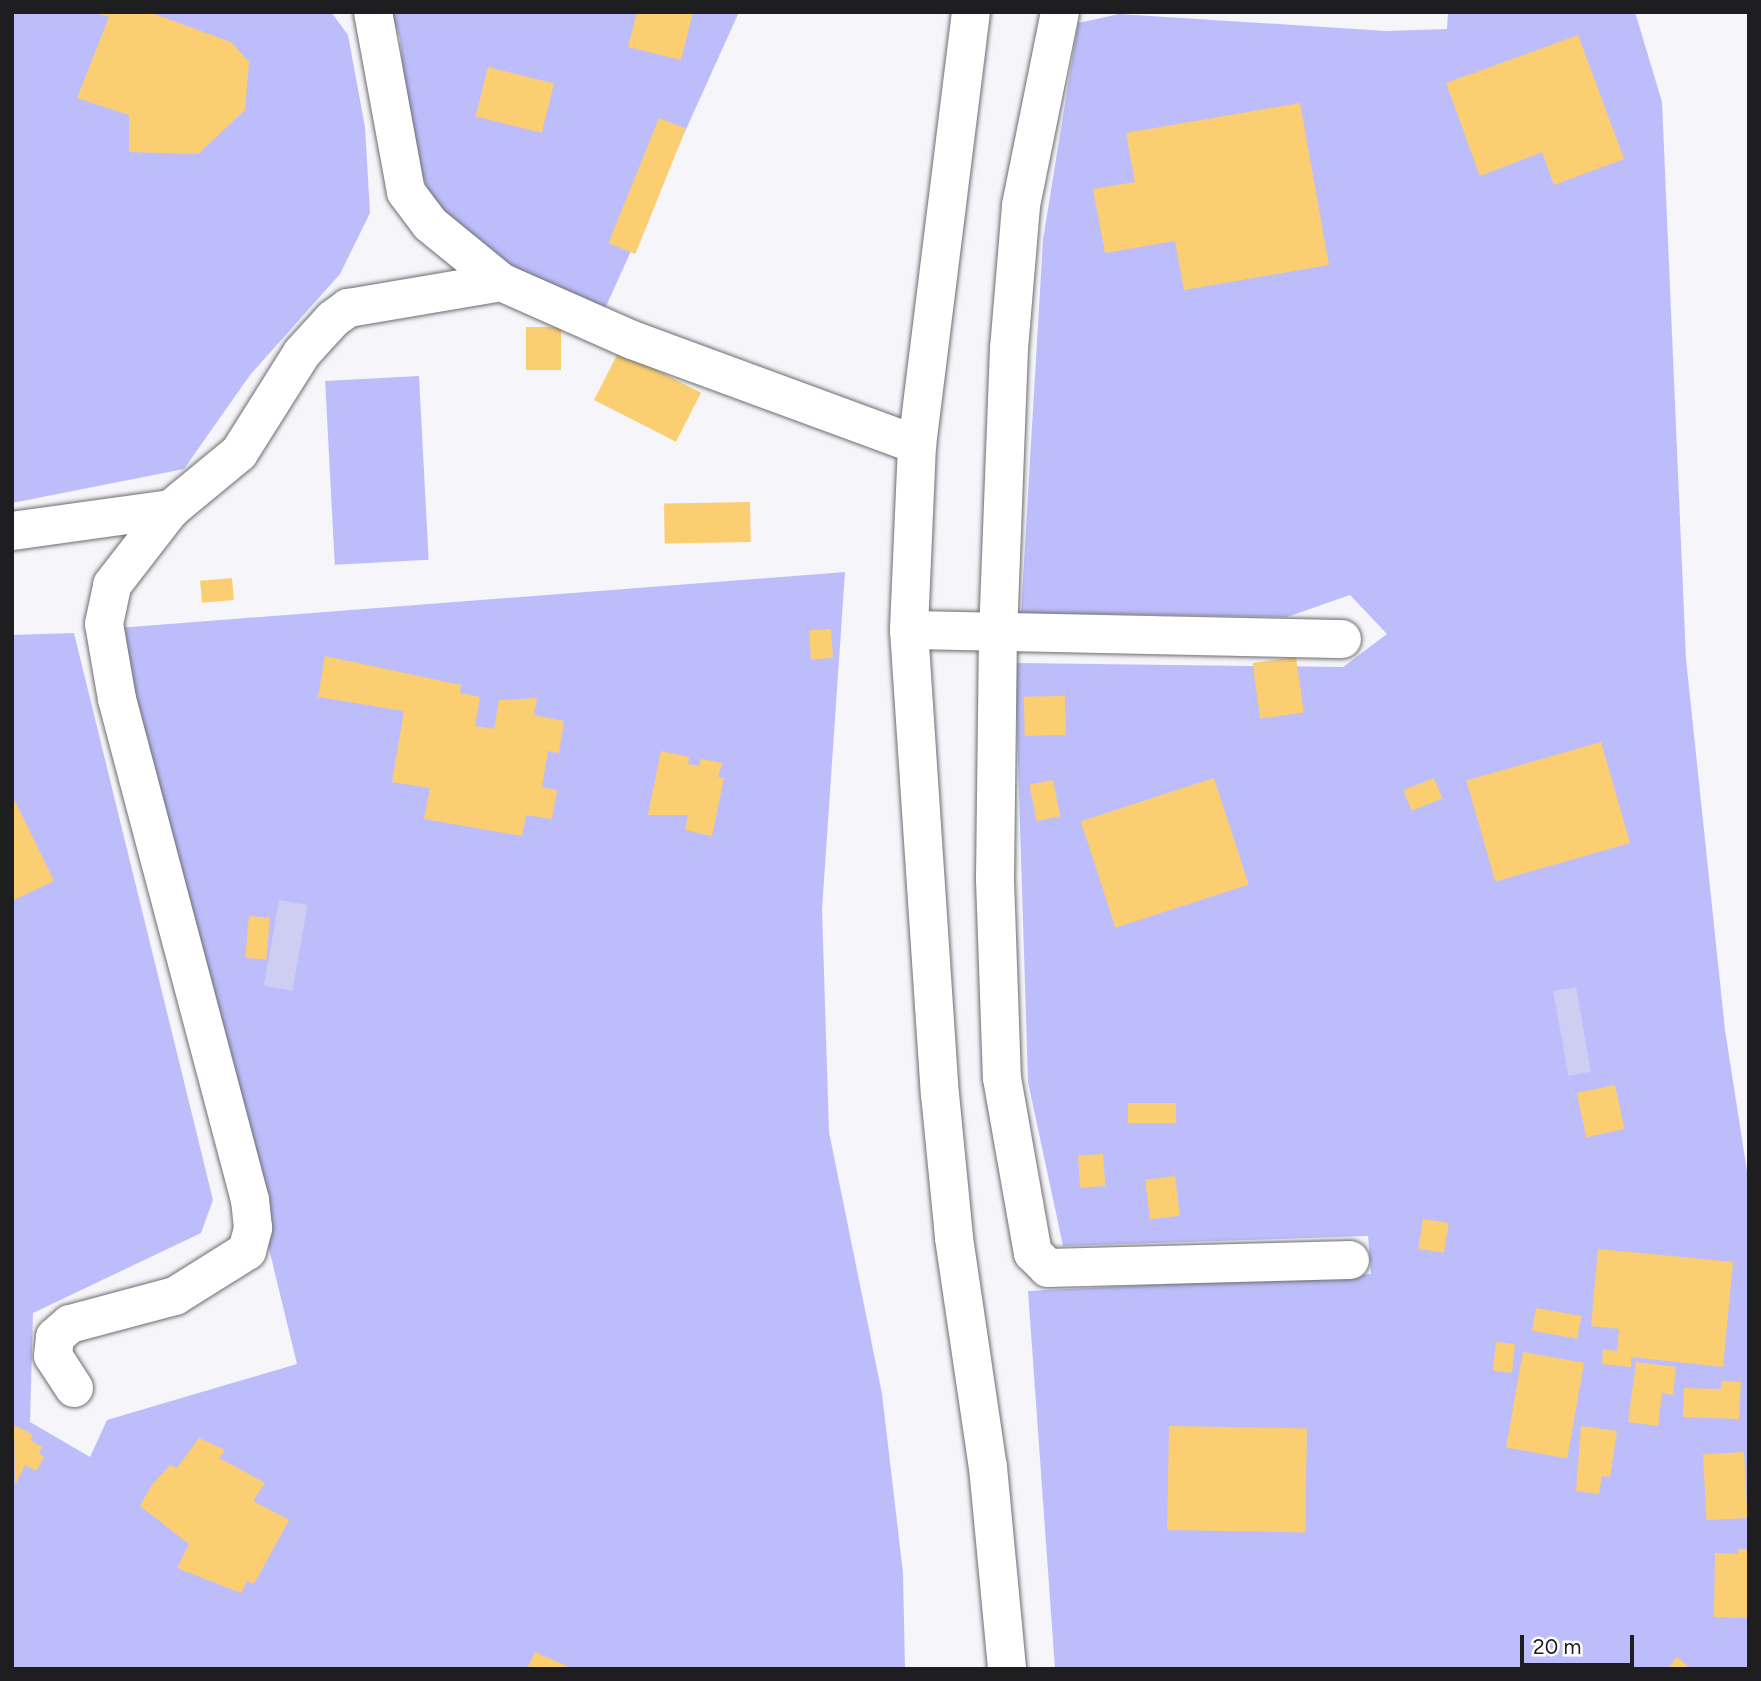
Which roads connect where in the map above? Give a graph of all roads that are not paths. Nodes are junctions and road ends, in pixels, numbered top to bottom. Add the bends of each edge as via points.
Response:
1 (373, 12) edge
2 (971, 12) edge
3 (1060, 12) edge
4 (501, 282) junction
5 (917, 445) junction
6 (171, 509) junction
7 (12, 531) edge
8 (909, 630) junction
9 (999, 632) junction
10 (1342, 639) dead end
11 (1350, 1260) dead end
12 (74, 1388) dead end
13 (1007, 1669) edge

1 - 4 street via 406,192 430,224
2 - 5 street
3 - 9 street via 1021,206 1009,348
4 - 5 street via 632,340
4 - 6 street via 348,308 302,353 239,453
5 - 8 street
6 - 7 street
6 - 12 street via 112,585 104,624 117,699 250,1200 253,1228 247,1251 175,1296 70,1324 55,1337 53,1356
8 - 9 street
8 - 13 street via 942,1120 988,1467
9 - 10 street
9 - 11 street via 995,880 1002,1078 1033,1253 1048,1268

